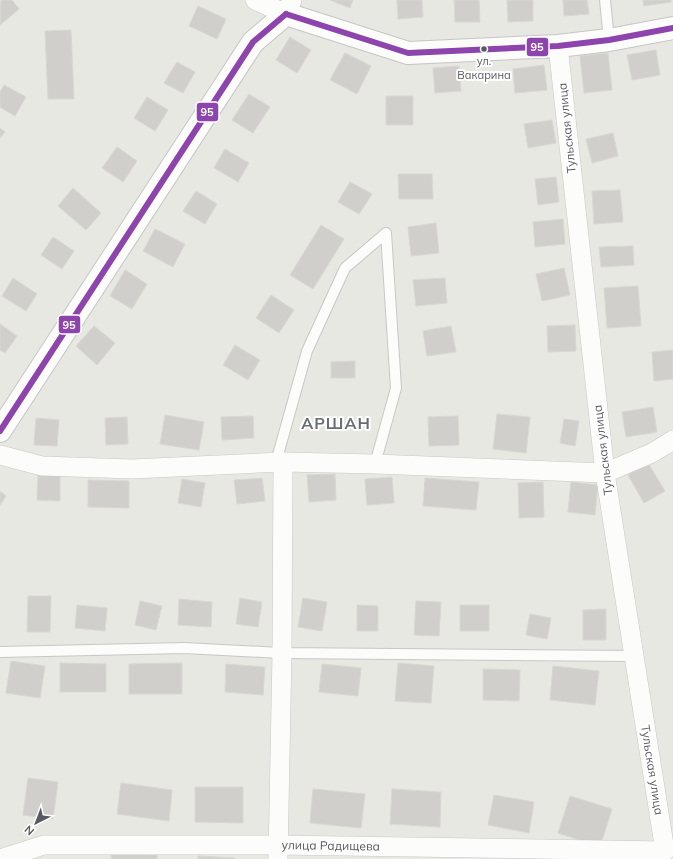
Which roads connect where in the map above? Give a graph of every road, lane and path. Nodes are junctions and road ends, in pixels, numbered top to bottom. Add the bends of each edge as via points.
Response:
1 (255, 0) edge
2 (605, 0) edge
3 (289, 7) edge
4 (673, 28) edge
5 (609, 40) junction
6 (558, 46) junction
7 (0, 430) edge
8 (673, 440) edge
9 (0, 455) edge
10 (280, 462) junction
11 (375, 464) junction
12 (605, 473) junction
13 (0, 652) edge
14 (282, 653) junction
15 (633, 656) junction
16 (665, 851) joint
17 (278, 852) edge
18 (0, 859) edge

1 - 3 street
2 - 5 lane
3 - 6 street via 408,53
3 - 7 street via 253,42
4 - 5 street
5 - 6 street
6 - 12 street, Тульская улица
8 - 12 street
9 - 10 street via 42,466 132,468
10 - 11 street
10 - 11 lane via 307,351 345,268 386,233 396,388
10 - 14 street
11 - 12 street
12 - 15 street, Тульская улица
13 - 14 lane via 184,648
14 - 15 lane
14 - 17 street
15 - 16 street, Тульская улица
16 - 17 street, улица Радищева
17 - 18 street, улица Радищева via 44,845

